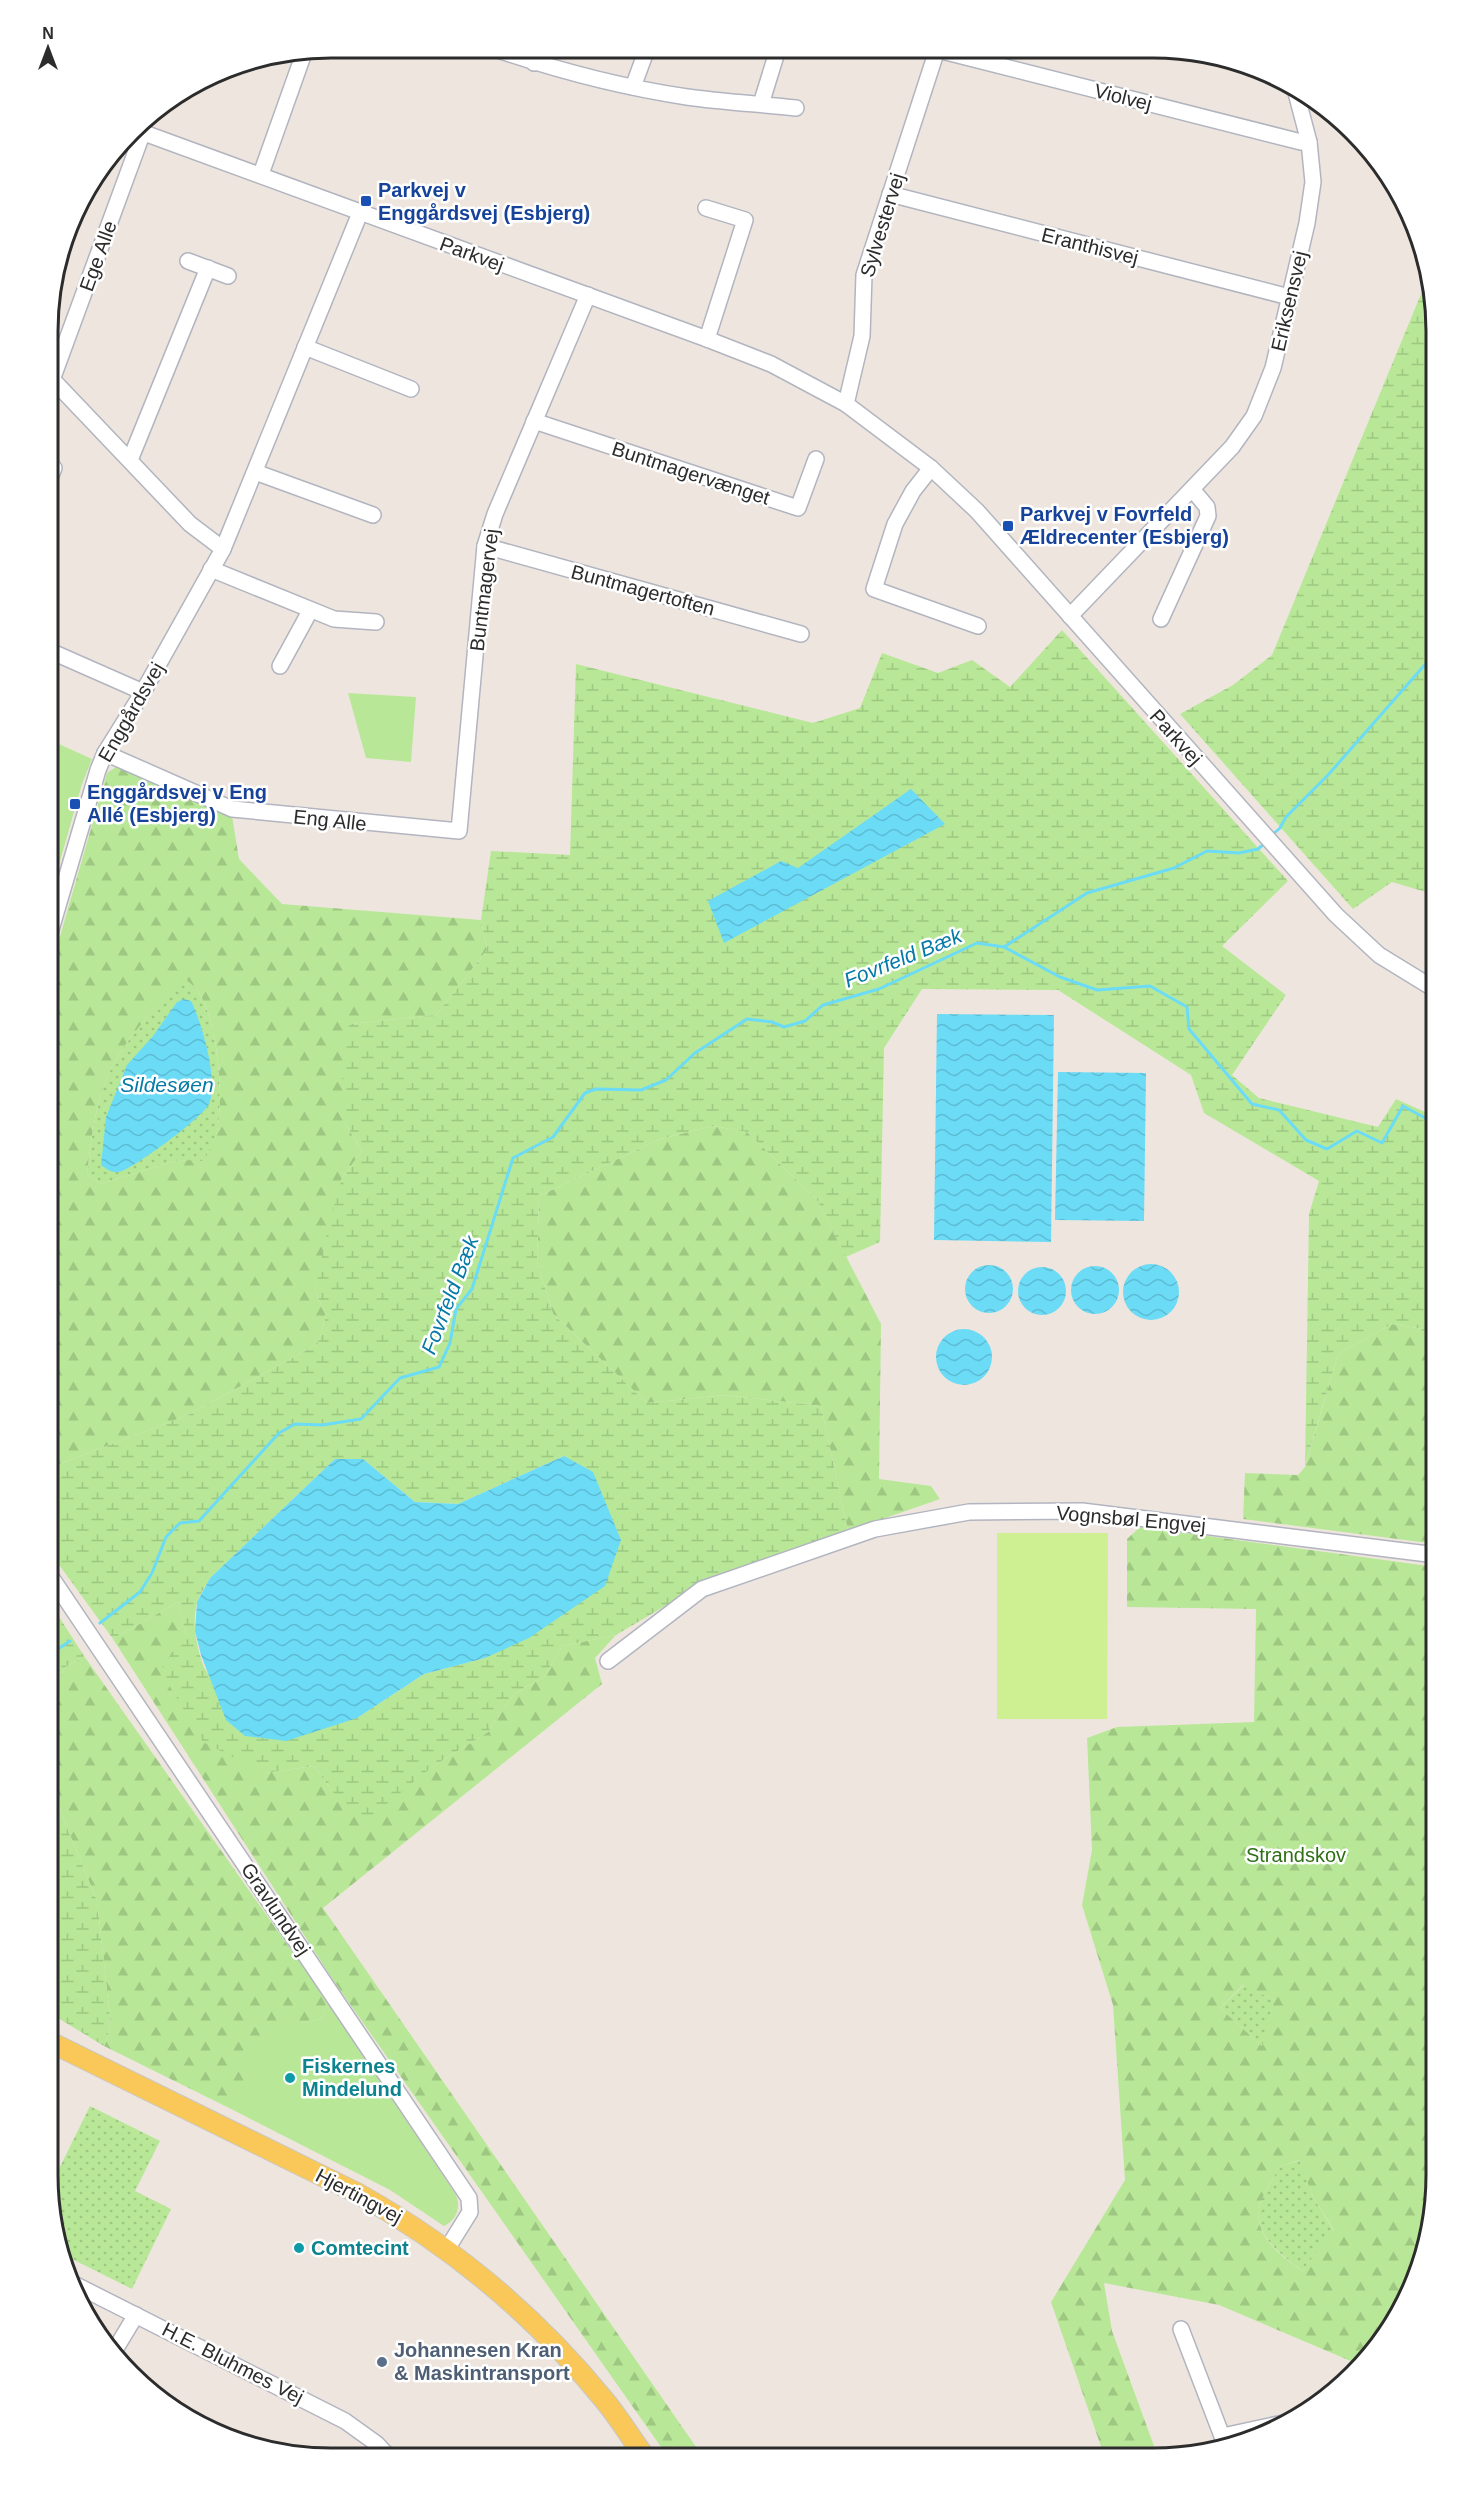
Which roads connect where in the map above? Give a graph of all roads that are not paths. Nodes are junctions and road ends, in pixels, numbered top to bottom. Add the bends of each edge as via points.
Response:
1 (540, 58) edge
2 (644, 58) edge
3 (775, 58) edge
4 (935, 58) edge
5 (970, 58) edge
6 (298, 61) edge
7 (633, 87) junction
8 (1298, 101) edge
9 (760, 104) junction
10 (796, 108) dead end
11 (145, 133) edge
12 (136, 142) edge
13 (1309, 142) junction
14 (261, 174) junction
15 (890, 194) junction
16 (706, 208) dead end
17 (360, 213) junction
18 (188, 261) dead end
19 (208, 268) junction
20 (228, 276) dead end
21 (588, 295) junction
22 (1289, 297) junction
23 (707, 339) junction
24 (305, 347) junction
25 (58, 359) edge
26 (58, 385) edge
27 (411, 389) dead end
28 (846, 404) junction
29 (534, 421) junction
30 (816, 459) dead end
31 (130, 460) junction
32 (931, 468) junction
33 (255, 472) junction
34 (1192, 489) junction
35 (373, 514) dead end
36 (485, 546) junction
37 (223, 549) junction
38 (211, 568) junction
39 (310, 610) junction
40 (1070, 616) junction
41 (1161, 619) dead end
42 (376, 622) dead end
43 (978, 626) dead end
44 (801, 634) dead end
45 (58, 655) edge
46 (280, 666) dead end
47 (143, 692) junction
48 (105, 753) junction
49 (459, 831) joint
50 (58, 906) edge
51 (1426, 984) edge
52 (1426, 1554) edge
53 (58, 1587) edge
54 (608, 1661) dead end
55 (58, 2042) edge
56 (58, 2046) edge
57 (74, 2053) junction
58 (447, 2249) junction
59 (84, 2290) edge
60 (136, 2315) junction
61 (1181, 2329) dead end
62 (118, 2345) edge
63 (1223, 2438) edge
64 (381, 2448) edge
65 (638, 2448) edge

1 - 7 street via 579,76
2 - 7 street
3 - 9 street
4 - 15 street, Sylvestervej
5 - 13 street, Violvej
6 - 14 street
7 - 9 street
8 - 13 street, Eriksensvej
9 - 10 street
11 - 14 street, Parkvej
12 - 25 street, Ege Alle
13 - 22 street, Eriksensvej via 1313,182
14 - 17 street, Parkvej
15 - 22 street, Eranthisvej
15 - 28 street, Sylvestervej via 864,275 862,336
16 - 23 street via 745,220
17 - 21 street, Parkvej
17 - 24 street, Enggårdsvej
18 - 19 street
19 - 20 street
19 - 31 street
21 - 23 street, Parkvej
21 - 29 street, Buntmagervej
22 - 34 street, Eriksensvej via 1273,368 1254,416 1232,447
23 - 28 street, Parkvej via 771,364
24 - 27 street
24 - 33 street, Enggårdsvej
26 - 31 street, Ege Alle
28 - 32 street, Parkvej
29 - 30 street, Buntmagervænget via 798,508
29 - 36 street, Buntmagervej
31 - 37 street, Ege Alle via 190,524
32 - 40 street, Parkvej via 977,511
32 - 43 street via 895,524 874,589
33 - 35 street
33 - 37 street, Enggårdsvej
34 - 40 street, Eriksensvej
34 - 41 street via 1208,507 1208,516
36 - 44 street, Buntmagertoften
36 - 49 street, Buntmagervej
37 - 38 street, Enggårdsvej
38 - 39 street
38 - 47 street, Enggårdsvej
39 - 42 street via 334,618
39 - 46 street
40 - 51 street, Parkvej via 1336,915 1378,955
45 - 47 street
47 - 48 street, Enggårdsvej
48 - 49 street, Eng Alle via 232,809
48 - 50 street, Enggårdsvej
52 - 54 street, Vognsbøl Engvej via 1083,1511 969,1512 874,1529 702,1589
53 - 58 street, Gravlundvej via 469,2198 470,2212
55 - 57 main road, Hjertingvej
56 - 57 main road, Hjertingvej
57 - 58 main road, Hjertingvej via 357,2193
58 - 65 main road, Hjertingvej via 491,2284 573,2364
59 - 60 street, H.E. Bluhmes Vej
60 - 62 street
60 - 64 street, H.E. Bluhmes Vej via 345,2421
61 - 63 street

